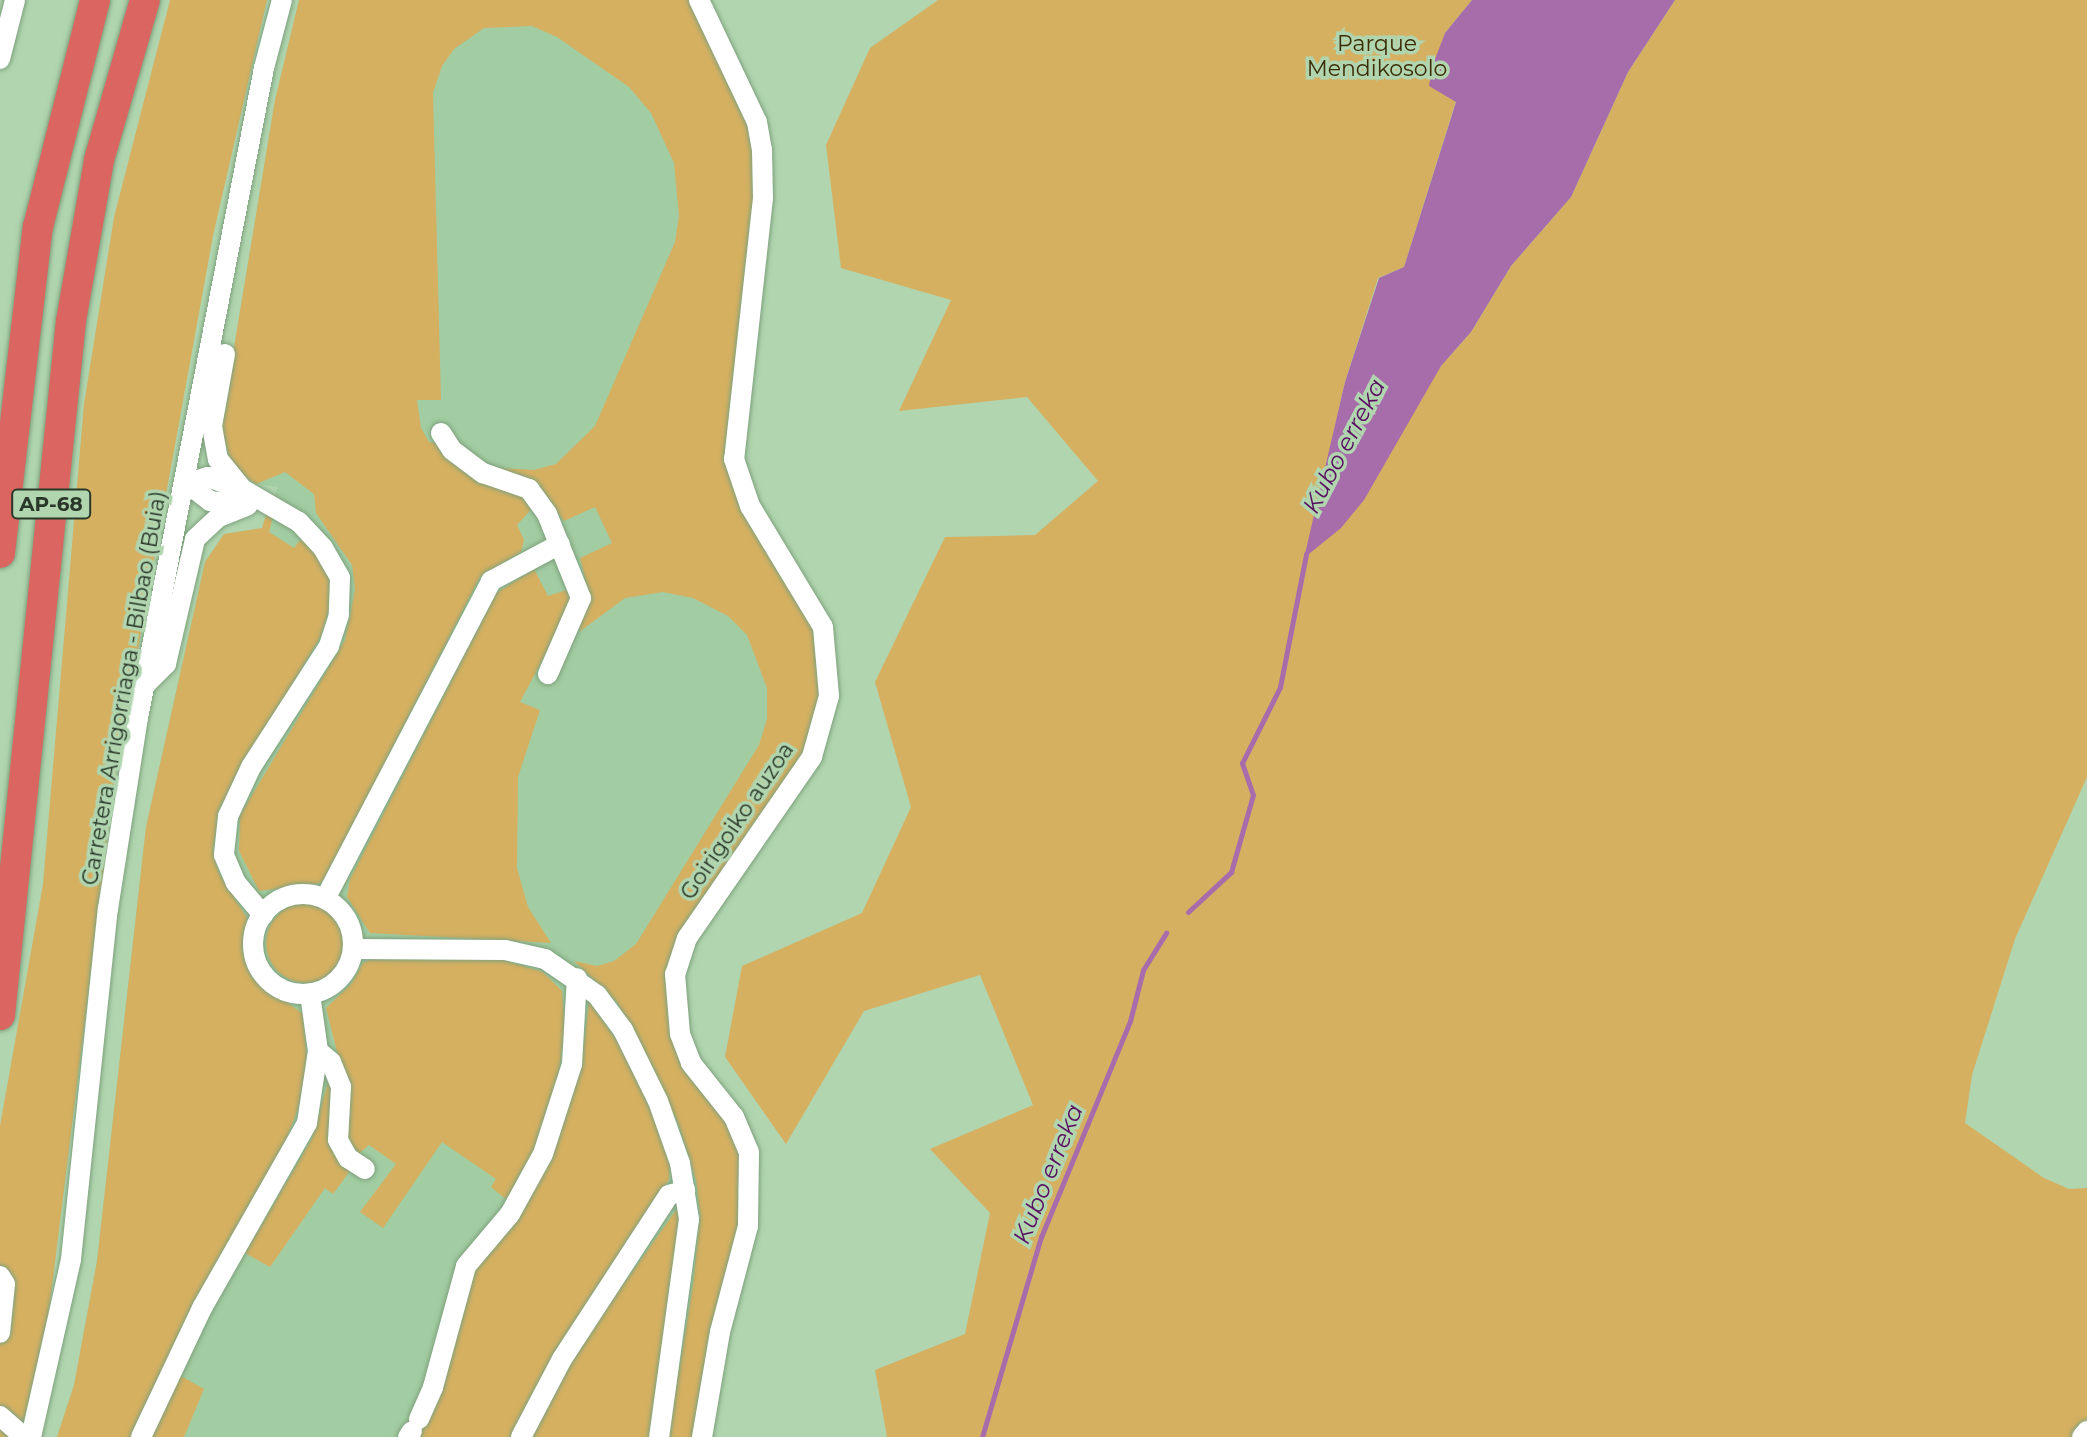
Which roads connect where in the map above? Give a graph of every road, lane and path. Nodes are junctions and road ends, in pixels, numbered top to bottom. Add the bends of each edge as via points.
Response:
1 (15, 0) edge
2 (95, 0) edge
3 (145, 0) edge
4 (282, 0) edge
5 (699, 0) edge
6 (0, 59) edge
7 (245, 176) junction
8 (441, 433) dead end
9 (187, 483) junction
10 (251, 500) junction
11 (560, 544) junction
12 (0, 553) edge
13 (548, 674) dead end
14 (147, 683) junction
15 (325, 899) junction
16 (263, 915) junction
17 (353, 949) junction
18 (577, 978) junction
19 (310, 994) junction
20 (0, 1015) edge
21 (318, 1051) junction
22 (365, 1169) dead end
23 (685, 1190) junction
24 (0, 1276) edge
25 (0, 1333) edge
26 (0, 1416) edge
27 (413, 1429) edge
28 (2087, 1431) edge
29 (24, 1437) edge
30 (31, 1437) edge
31 (141, 1437) edge
32 (521, 1437) edge
33 (659, 1437) edge
34 (702, 1437) edge
35 (2082, 1437) edge

1 - 6 street
2 - 12 highway, AP-68 via 38,227
3 - 20 highway, AP-68 via 99,160 71,321
4 - 7 street, Carretera Arrigorriaga - Bilbao (Buia)
5 - 34 street, Goirigoiko auzoa via 757,122 762,150 763,198 734,459 750,506 823,627 829,696 812,757 687,938 675,974 680,1034 691,1063 734,1117 749,1152 748,1226 720,1332
7 - 9 street, Carretera Arrigorriaga - Bilbao (Buia)
7 - 10 street via 246,241 212,426 218,459
8 - 11 street via 452,450 483,473 529,489
9 - 10 street via 208,477
9 - 14 street, Carretera Arrigorriaga - Bilbao (Buia)
10 - 14 street via 219,517 195,539 166,664
10 - 16 street via 299,522 323,548 340,578 339,615 329,646 251,767 228,816 224,855 236,883
11 - 13 street via 581,598
11 - 15 street via 491,581
14 - 30 street, Carretera Arrigorriaga - Bilbao (Buia) via 108,909 71,1259
15 - 16 street via 284,898
15 - 17 street via 347,920
16 - 19 street via 253,947 265,977 285,991
17 - 18 street via 505,950 545,959
17 - 19 street via 340,979
18 - 23 street via 623,1030 658,1101
18 - 27 street via 572,1064 543,1154 510,1214 466,1266 433,1387
19 - 21 street
21 - 22 street via 331,1062 341,1087 338,1140 348,1158
21 - 31 street via 307,1123 202,1308
23 - 32 street via 669,1195 562,1359
23 - 33 street via 687,1241
24 - 25 street via 5,1284
26 - 29 street
28 - 35 street

